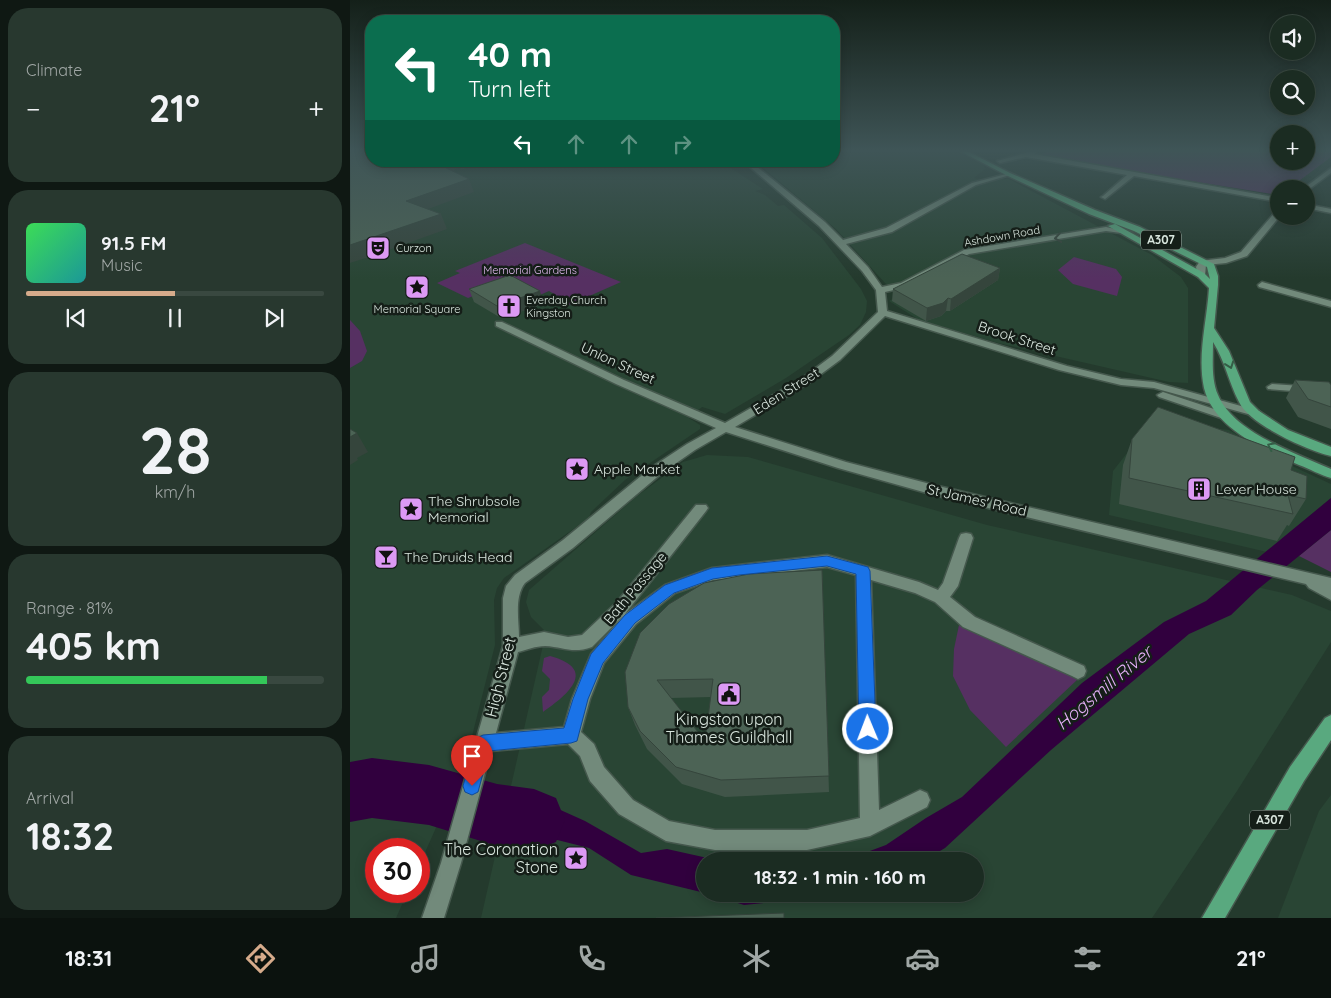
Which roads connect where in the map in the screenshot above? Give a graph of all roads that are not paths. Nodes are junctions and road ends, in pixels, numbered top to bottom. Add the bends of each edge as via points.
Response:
1 (786, 194) edge
2 (957, 194) edge
3 (1054, 194) edge
4 (1109, 194) edge
5 (1244, 194) edge
6 (1105, 197) dead end
7 (1270, 198) edge
8 (1315, 208) edge
9 (1331, 211) edge
10 (1270, 222) edge
11 (1111, 225) junction
12 (1120, 232) joint
13 (841, 243) junction
14 (1207, 262) junction
15 (1201, 275) junction
16 (1262, 285) dead end
17 (1214, 288) junction
18 (880, 290) junction
19 (1331, 304) edge
20 (883, 312) junction
21 (499, 324) dead end
22 (1210, 329) junction
23 (1143, 386) junction
24 (1272, 388) dead end
25 (1331, 391) edge
26 (1214, 400) junction
27 (1255, 413) junction
28 (1225, 416) junction
29 (725, 428) junction
30 (1331, 452) edge
31 (1331, 474) edge
32 (701, 508) dead end
33 (966, 538) dead end
34 (863, 571) junction
35 (1302, 578) junction
36 (1331, 584) edge
37 (514, 586) joint
38 (1331, 594) edge
39 (940, 598) junction
40 (511, 646) junction
41 (1078, 671) dead end
42 (1331, 724) edge
43 (571, 735) junction
44 (483, 743) junction
45 (920, 800) dead end
46 (870, 826) junction
47 (433, 918) edge
48 (1213, 918) edge

1 - 13 street
2 - 13 street via 889,230
3 - 11 main road, A307
4 - 6 street
5 - 7 street
8 - 9 street
10 - 14 street via 1244,254
11 - 12 street, Ashdown Road
11 - 14 main road, A307
11 -> 18 street, Ashdown Road via 967,252 904,285
12 - 15 main road, A307
13 - 18 street
14 - 15 street via 1200,266
14 - 17 main road via 1212,270
15 - 17 main road, A307
16 - 19 street
17 - 22 main road
18 - 20 street
20 - 23 street, Brook Street via 1053,365
20 - 29 street, Eden Street via 836,358 805,382
21 - 29 street, Union Street
22 - 26 main road via 1208,378
22 -> 27 main road via 1224,351 1245,403
23 - 26 street, Brook Street via 1154,385
23 - 28 street, Brook Street via 1151,392
24 - 25 street
26 - 27 street, Brook Street
26 - 28 main road
27 - 30 main road via 1284,432
31 -> 28 main road via 1258,439
29 - 35 street, St James' Road via 934,490
29 - 37 street, Eden Street via 657,470
32 - 40 street, Bath Passage via 623,606 586,642 568,644 544,639
33 - 39 street via 950,586
34 - 39 street
34 - 43 street via 827,561 771,566 712,574 670,589 630,619 597,659 580,699
34 - 46 street
35 - 36 street
35 - 38 street
37 - 40 street, High Street
39 - 41 street via 969,622
40 - 44 street, High Street
42 - 48 main road, A307 via 1297,774
43 - 44 street
43 - 46 street via 587,750 597,774 626,807 666,831 715,840 808,840
44 - 47 street, High Street
45 - 46 street

